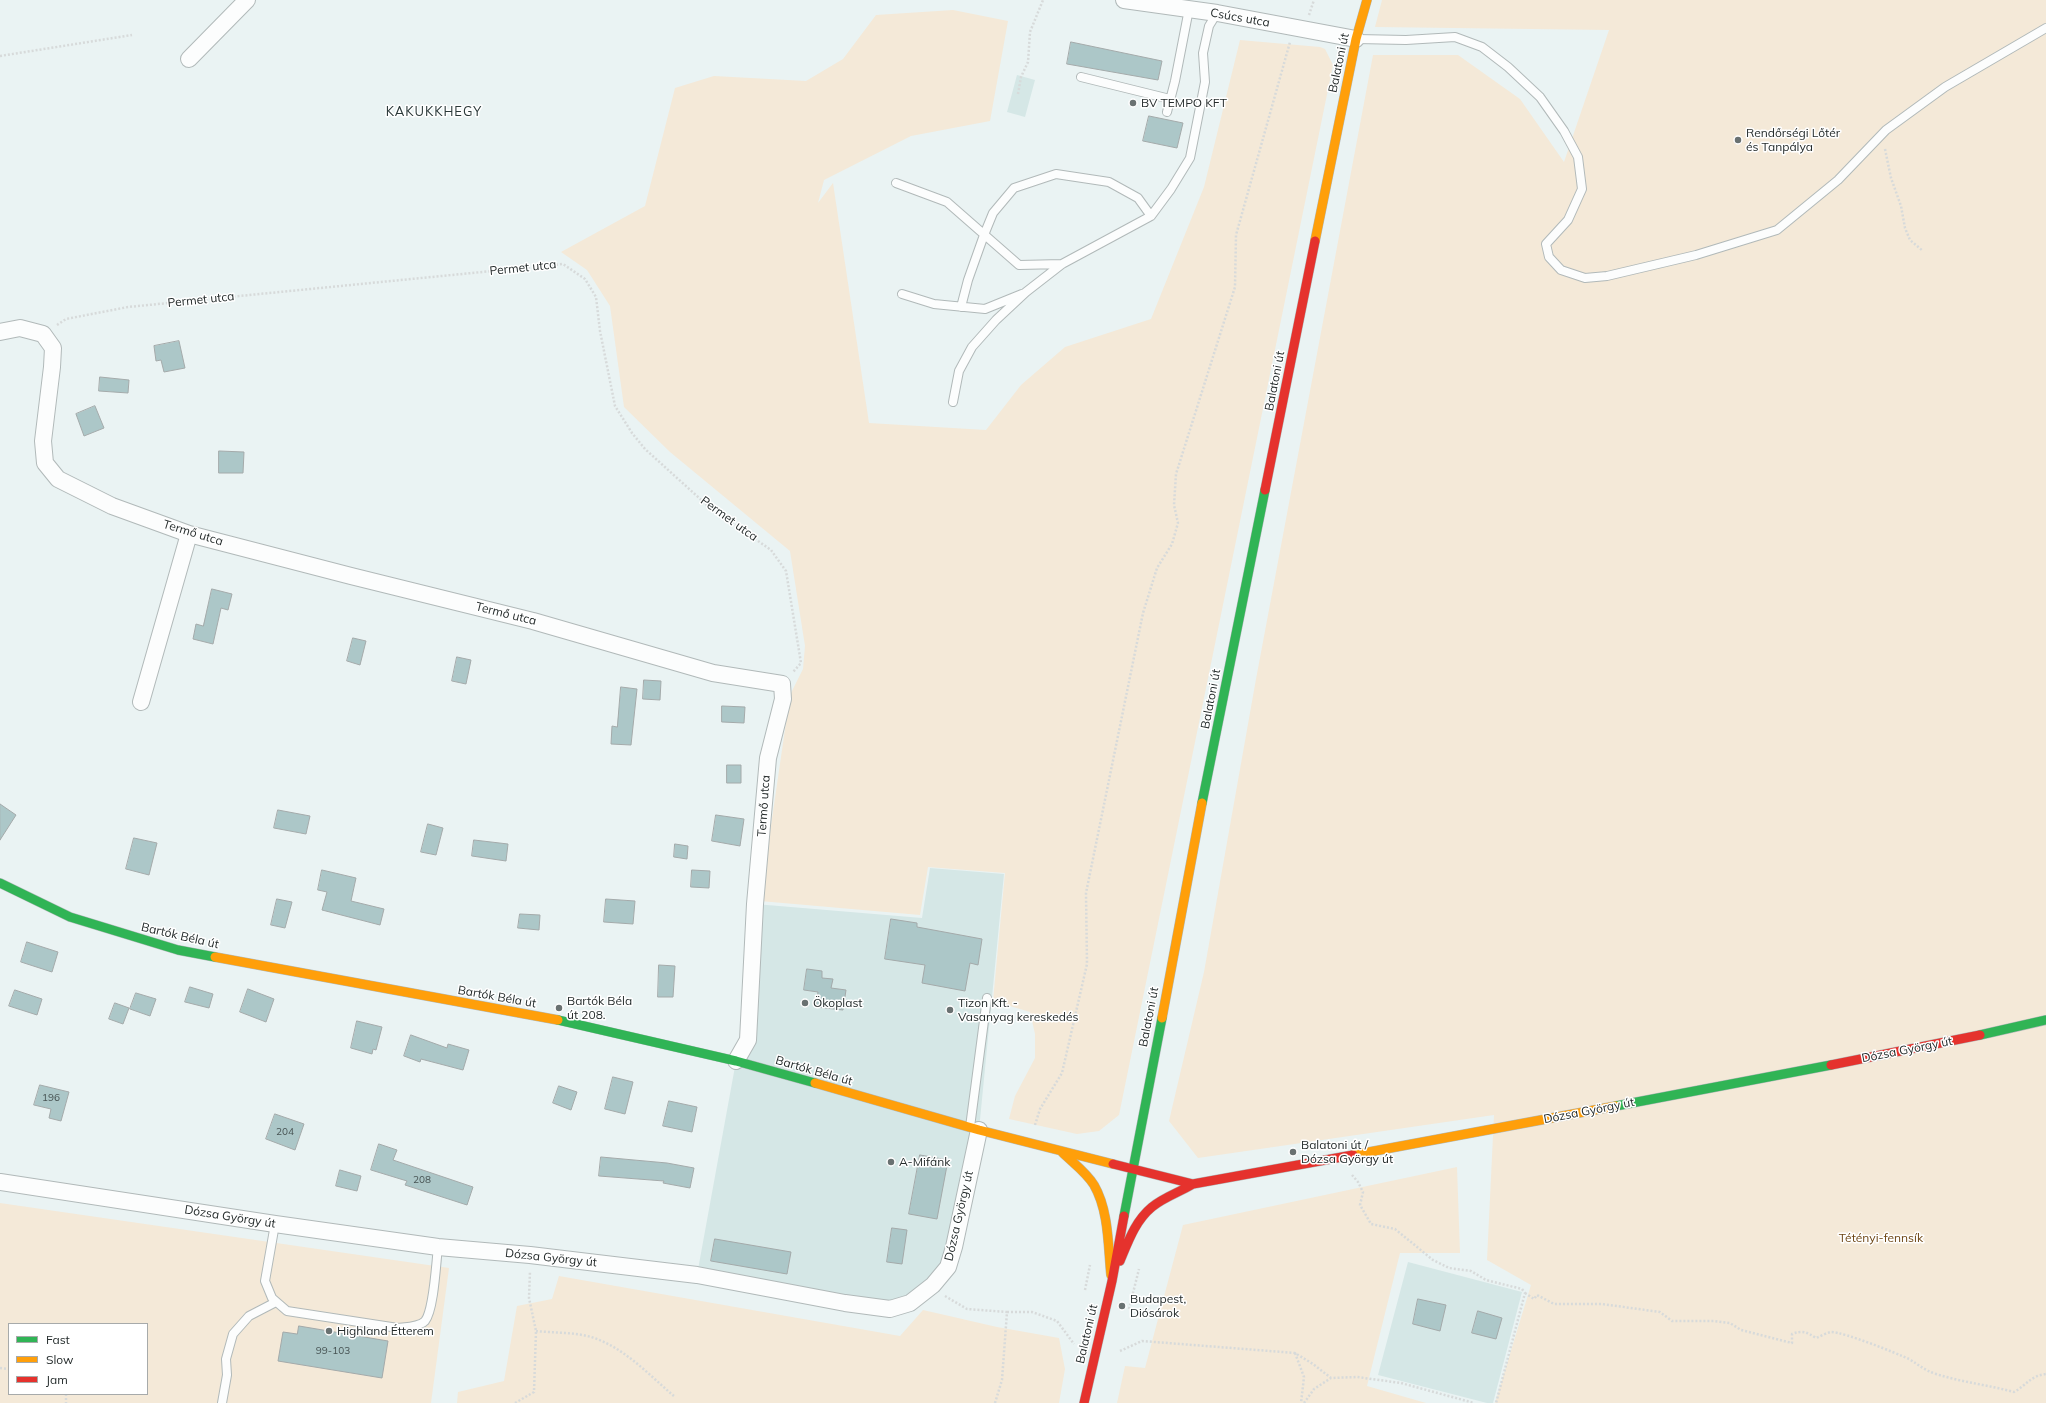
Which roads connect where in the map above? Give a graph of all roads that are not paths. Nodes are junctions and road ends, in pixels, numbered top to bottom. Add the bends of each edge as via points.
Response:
1 (247, 0) edge
2 (1127, 0) edge
3 (1366, 0) edge
4 (1189, 9) junction
5 (1217, 13) junction
6 (2046, 28) edge
7 (1356, 39) junction
8 (189, 59) dead end
9 (1081, 76) dead end
10 (1170, 99) junction
11 (1167, 112) dead end
12 (896, 183) dead end
13 (1151, 216) junction
14 (984, 235) junction
15 (1062, 264) junction
16 (1026, 292) junction
17 (902, 294) dead end
18 (961, 307) junction
19 (0, 332) edge
20 (953, 402) dead end
21 (189, 534) junction
22 (141, 702) dead end
23 (0, 883) edge
24 (987, 998) dead end
25 (2046, 1020) edge
26 (736, 1061) junction
27 (974, 1129) junction
28 (1061, 1151) junction
29 (1132, 1168) junction
30 (0, 1182) edge
31 (1193, 1184) junction
32 (275, 1224) junction
33 (438, 1247) junction
34 (1112, 1281) junction
35 (276, 1302) junction
36 (222, 1403) edge
37 (1084, 1403) edge

1 - 8 street
2 - 4 street, Csúcs utca
3 - 7 street, Balatoni út
4 - 5 street, Csúcs utca
4 - 10 lane
5 - 7 street, Csúcs utca
5 - 13 lane via 1209,26 1203,53 1205,82 1190,158
6 - 7 lane via 1945,87 1886,130 1838,180 1777,230 1696,255 1607,276 1585,278 1561,270 1549,257 1546,244 1568,220 1582,189 1578,157 1540,96 1482,47 1455,37 1406,40
7 - 29 street, Balatoni út
9 - 10 lane
10 - 11 lane
12 - 14 lane via 947,202
13 - 14 lane via 1138,198 1109,182 1056,174 1014,188 993,213
13 - 15 lane
14 - 15 lane via 1020,265
14 - 18 lane
15 - 16 lane
16 - 18 lane via 985,309
16 - 20 lane via 972,347 959,371
17 - 18 lane via 934,304
19 - 21 street, Termő utca via 20,328 43,334 53,348 43,441 45,463 58,479 112,506
21 - 22 street
21 - 26 street, Termő utca via 533,621 714,673 782,684 783,699 768,758 755,904 748,1040
23 - 26 street, Bartók Béla út via 70,917 178,950 570,1022
24 - 27 lane
25 - 31 street, Dózsa György út via 1926,1047 1474,1134
26 - 27 street, Bartók Béla út
27 - 28 street, Bartók Béla út
27 - 33 street, Dózsa György út via 954,1247 948,1267 933,1285 910,1303 890,1309 697,1275
28 - 29 street, Bartók Béla út
28 - 34 street via 1088,1176 1101,1205
29 - 31 street, Dózsa György út
29 - 34 street, Balatoni út
30 - 32 street, Dózsa György út
31 - 34 street via 1152,1207 1142,1216 1130,1236
32 - 33 street, Dózsa György út
32 - 35 lane via 265,1281
33 - 35 lane via 430,1312 424,1322 414,1326 398,1328 287,1311
34 - 37 street, Balatoni út
35 - 36 lane via 249,1316 233,1334 226,1359 227,1375

